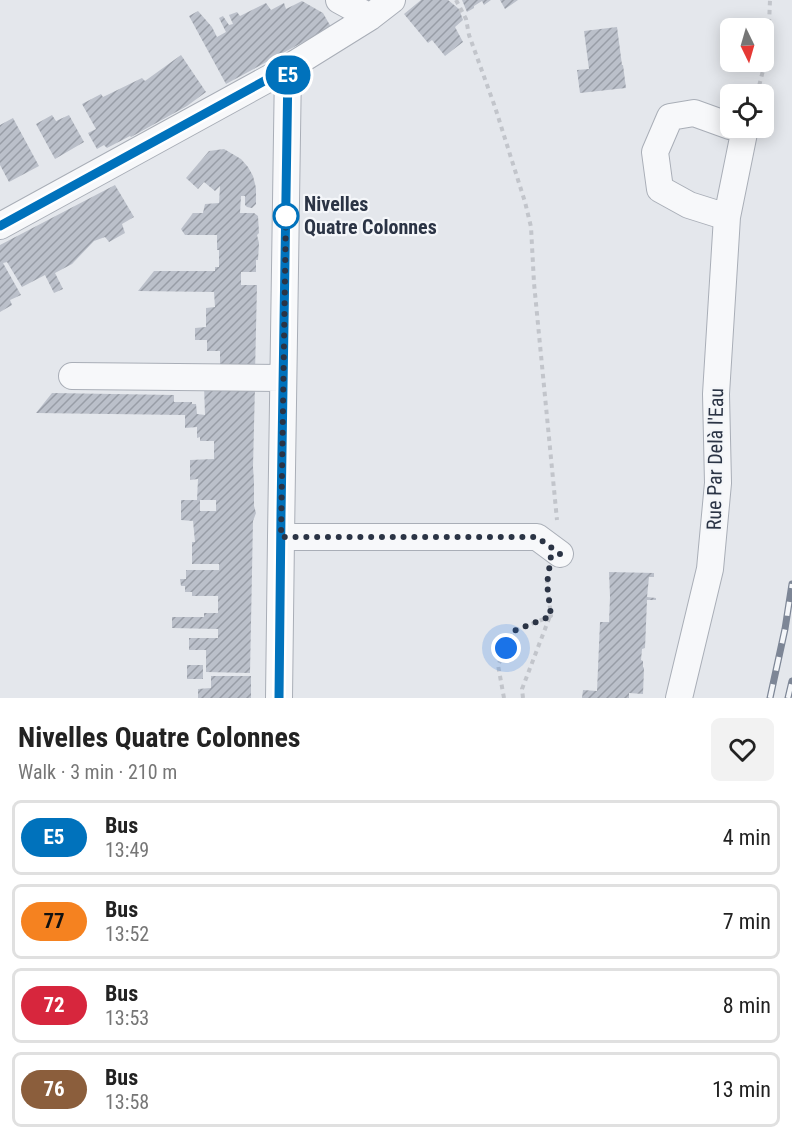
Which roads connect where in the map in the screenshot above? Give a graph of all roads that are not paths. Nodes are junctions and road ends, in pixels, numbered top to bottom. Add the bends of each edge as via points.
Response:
1 (339, 0) edge
2 (392, 0) edge
3 (370, 17) junction
4 (288, 68) junction
5 (720, 122) edge
6 (737, 138) edge
7 (727, 217) junction
8 (0, 226) edge
9 (72, 376) dead end
10 (283, 378) junction
11 (281, 537) junction
12 (560, 554) road end
13 (279, 698) edge
14 (679, 698) edge

1 - 3 street
2 - 3 street
3 - 4 street
4 - 8 street
4 - 10 street
5 - 7 street, Rue Par Delà l'Eau via 694,113 670,117 655,152 660,189 689,205
6 - 7 street, Rue Par Delà l'Eau
7 - 14 street, Rue Par Delà l'Eau via 716,394 718,483 714,535 710,569
9 - 10 street
10 - 11 street
11 - 12 street via 537,537
11 - 13 street

